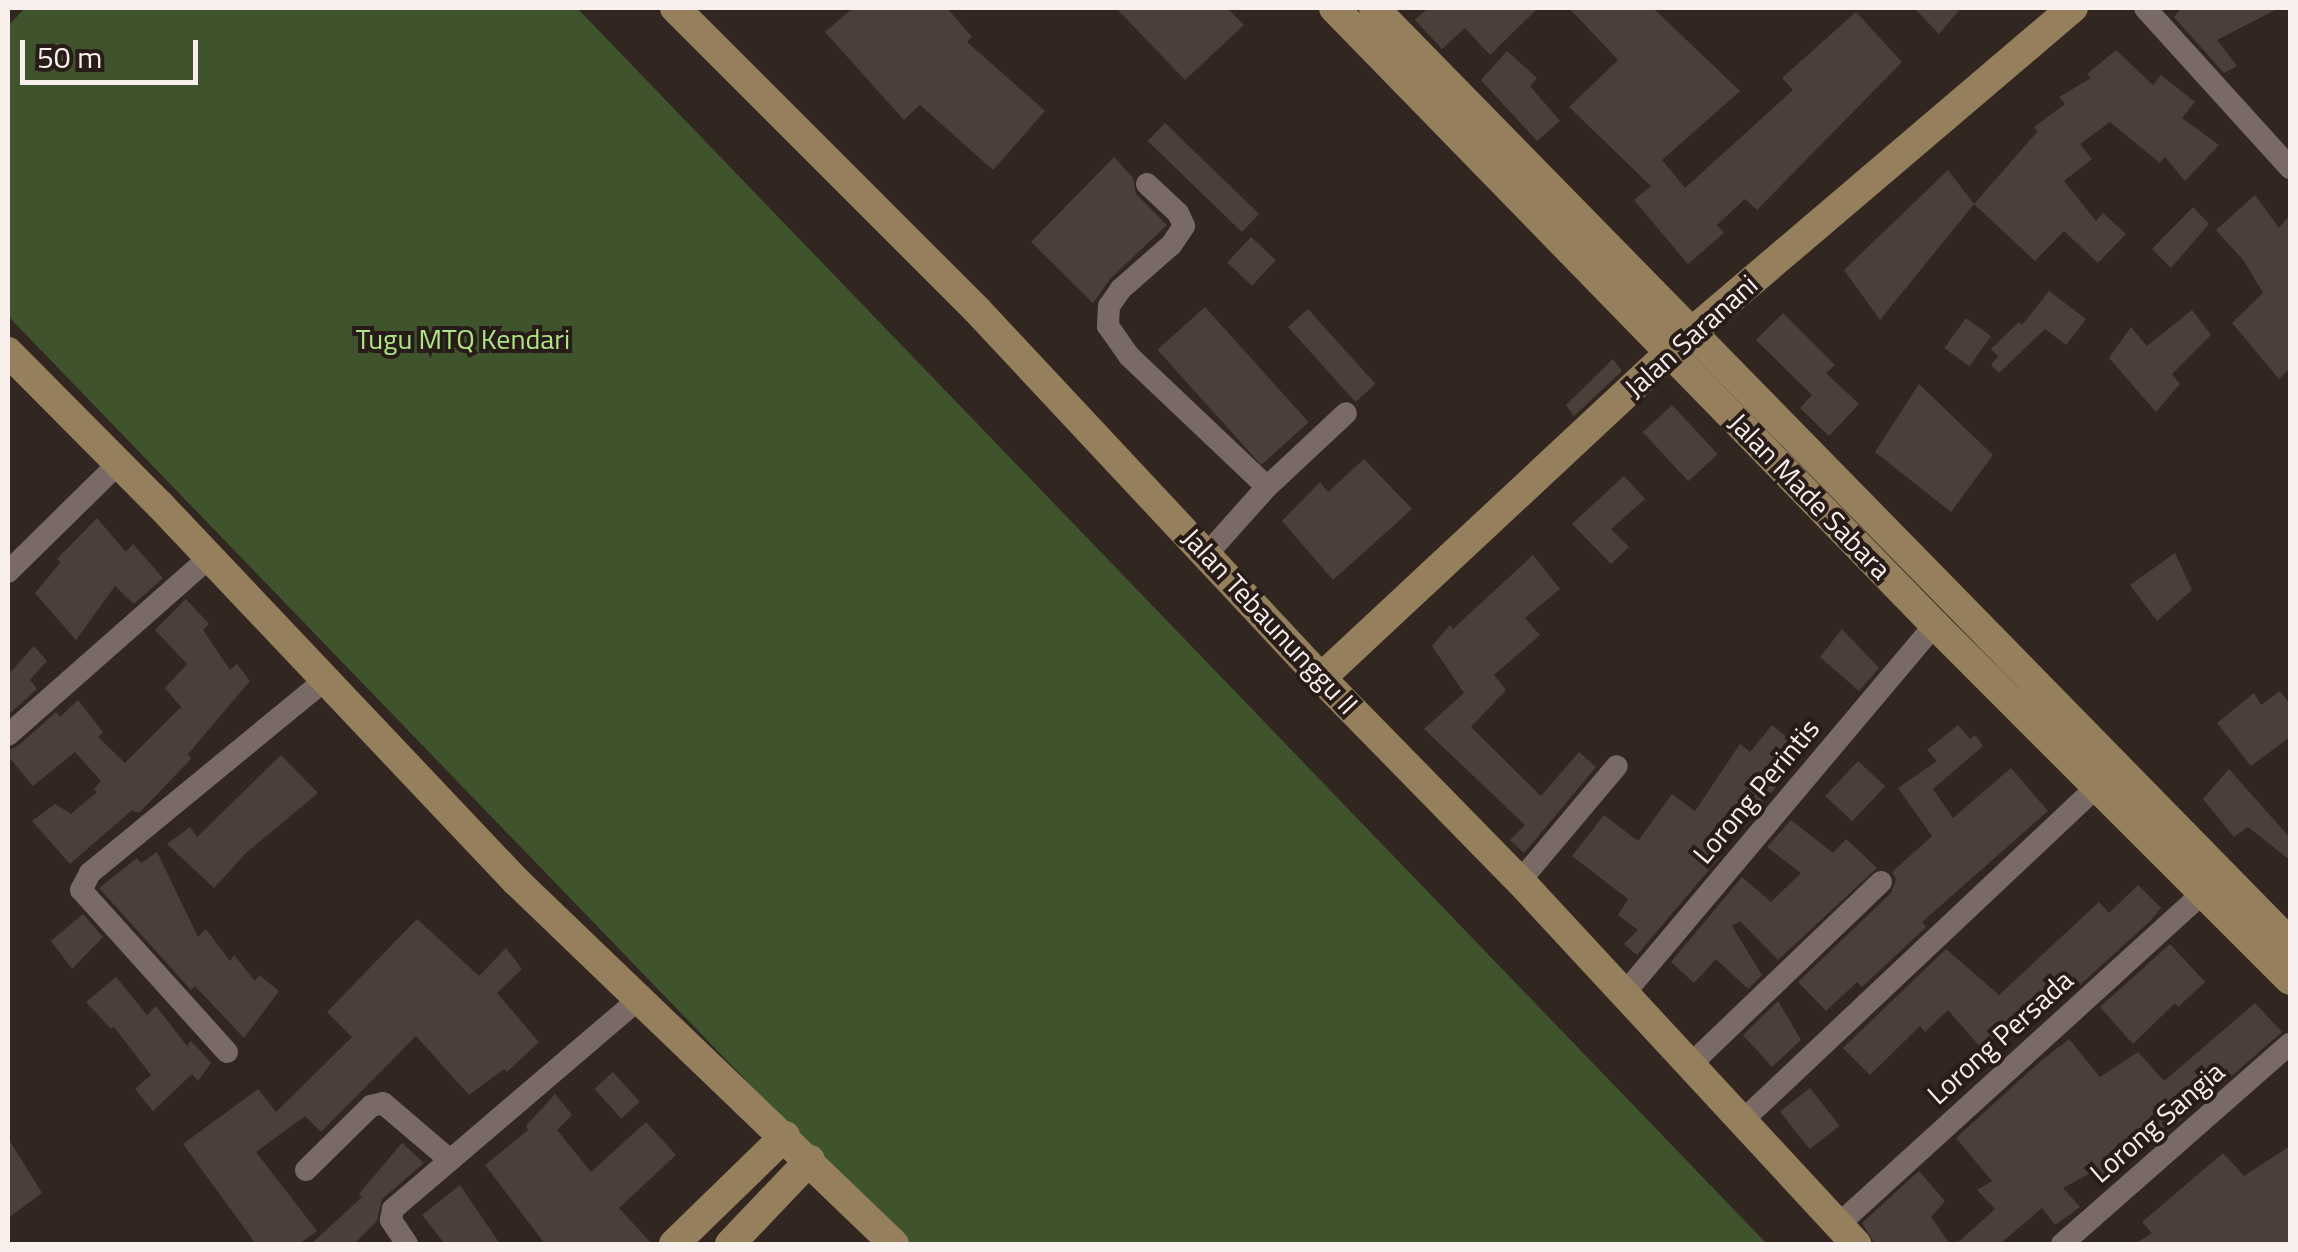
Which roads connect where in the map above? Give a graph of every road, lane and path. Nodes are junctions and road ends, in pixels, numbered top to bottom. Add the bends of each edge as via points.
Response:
1 (676, 8) edge
2 (1334, 8) edge
3 (1374, 8) edge
4 (2073, 8) edge
5 (2144, 8) edge
6 (2290, 168) edge
7 (1147, 184) dead end
8 (1693, 331) junction
9 (8, 352) edge
10 (1670, 353) junction
11 (1346, 413) dead end
12 (119, 463) junction
13 (1267, 487) junction
14 (1207, 554) junction
15 (208, 558) junction
16 (8, 572) edge
17 (1935, 625) junction
18 (1321, 678) junction
19 (324, 681) junction
20 (8, 734) edge
21 (1617, 766) dead end
22 (2098, 785) junction
23 (1520, 881) junction
24 (1881, 882) dead end
25 (2216, 892) junction
26 (2290, 942) edge
27 (2290, 980) edge
28 (1623, 995) junction
29 (641, 997) junction
30 (2290, 1044) edge
31 (227, 1052) dead end
32 (1689, 1066) junction
33 (1741, 1122) junction
34 (785, 1136) junction
35 (450, 1160) junction
36 (810, 1160) junction
37 (306, 1170) dead end
38 (1847, 1235) edge
39 (408, 1244) edge
40 (674, 1244) edge
41 (730, 1244) edge
42 (894, 1244) edge
43 (2062, 1244) edge

1 - 14 street, Jalan Tebaununggu II via 977,310
2 - 10 street, Jalan Made Sabara
3 - 8 street, Jalan Made Sabara
4 - 8 street, Jalan Saranani
5 - 6 street
7 - 13 street via 1184,226 1121,289 1109,306 1108,326 1129,356
8 - 10 street, Jalan Saranani
8 - 25 street, Jalan Made Sabara
9 - 12 street
10 - 17 street, Jalan Made Sabara
10 - 18 street, Jalan Saranani
11 - 13 street
12 - 15 street
12 - 16 street
13 - 14 street
14 - 18 street, Jalan Tebaununggu II
15 - 19 street
15 - 20 street
17 - 22 street, Jalan Made Sabara
17 - 28 street, Lorong Perintis
18 - 23 street, Jalan Tebaununggu II
19 - 29 street via 516,882
19 - 31 street via 82,886
21 - 23 street
22 - 25 street, Jalan Made Sabara
22 - 33 street
23 - 28 street, Jalan Tebaununggu II
24 - 32 street
25 - 26 street, Jalan Made Sabara
25 - 27 street, Jalan Made Sabara
25 - 38 street, Lorong Persada
28 - 32 street, Jalan Tebaununggu II
29 - 34 street
29 - 35 street
30 - 43 street, Lorong Sangia
32 - 33 street, Jalan Tebaununggu II
33 - 38 street, Jalan Tebaununggu II
34 - 36 street
34 - 40 street
35 - 37 street via 383,1103 371,1106
35 - 39 street via 391,1212
36 - 41 street
36 - 42 street

